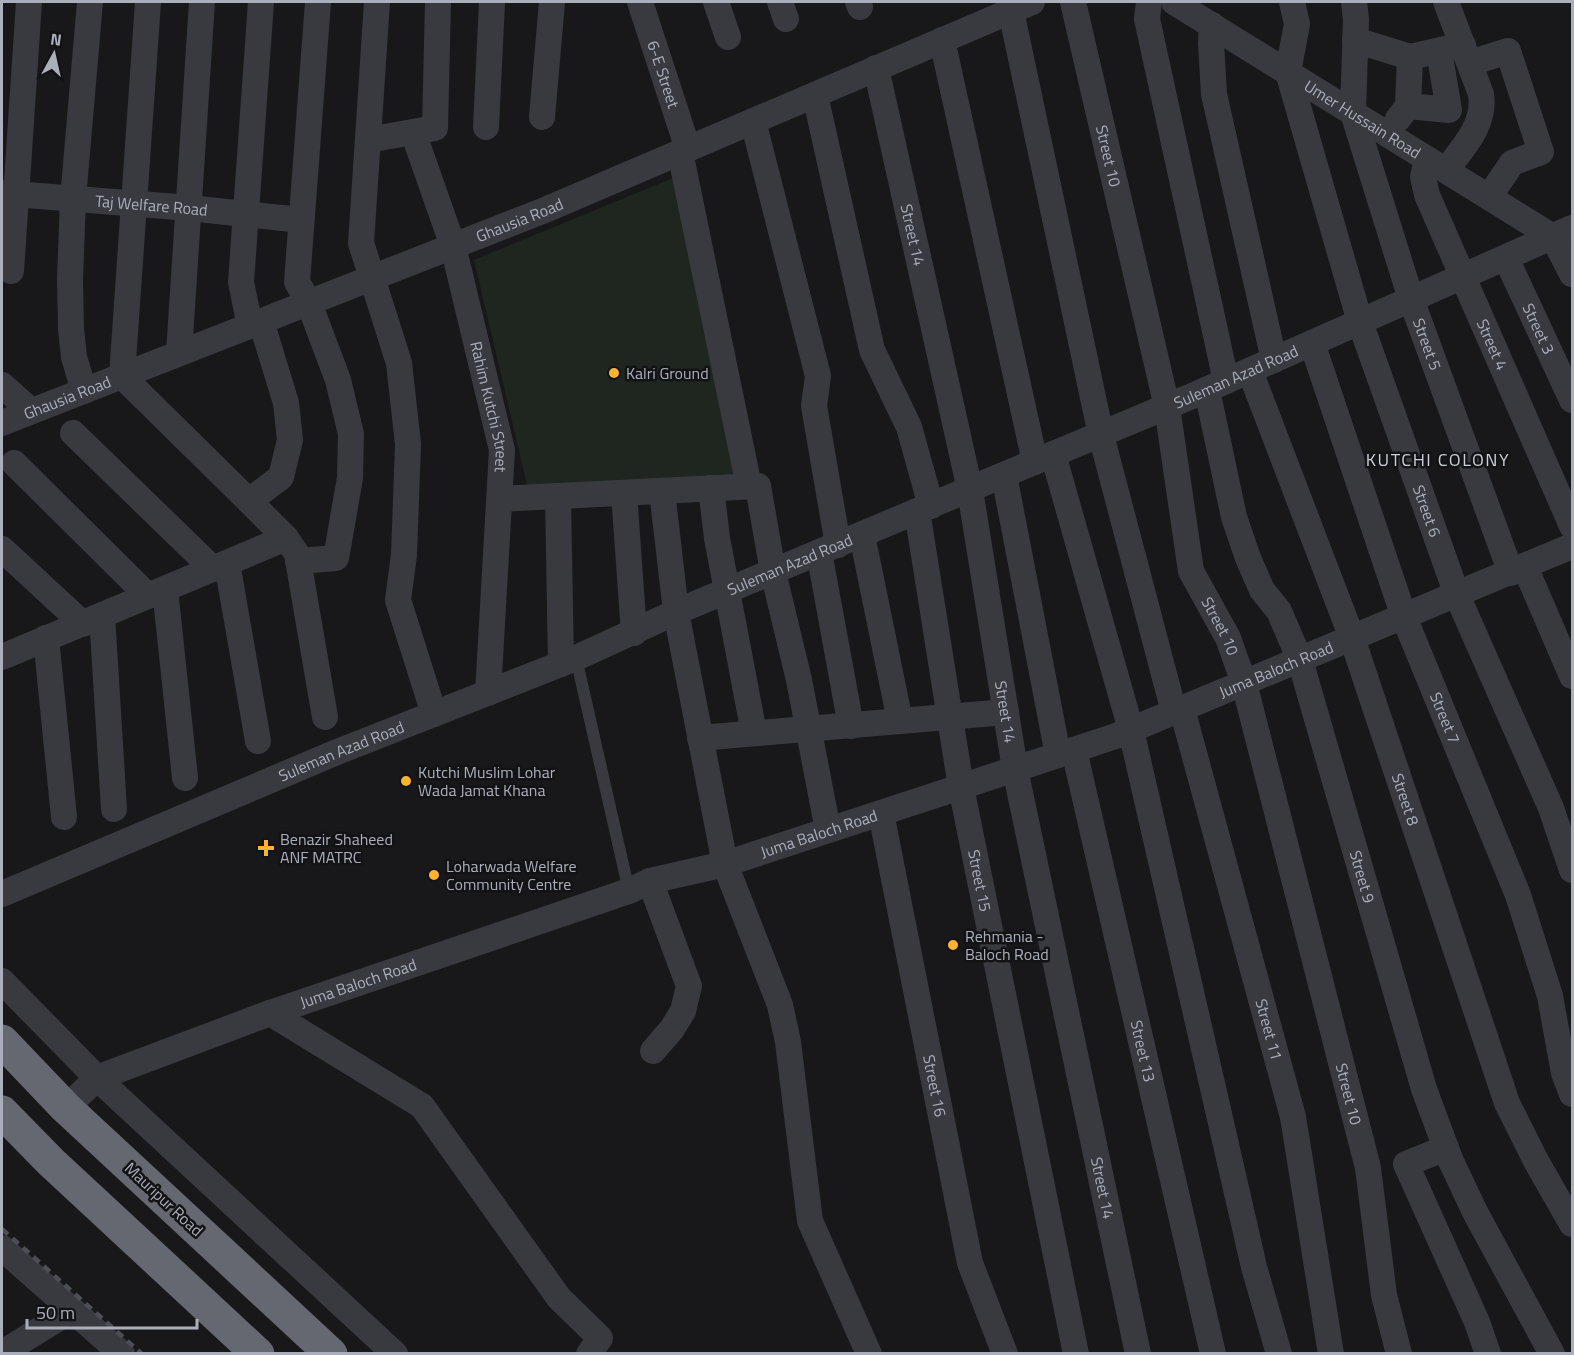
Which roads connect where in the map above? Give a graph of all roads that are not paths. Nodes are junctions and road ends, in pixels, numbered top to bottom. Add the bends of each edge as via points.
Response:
1 (29, 2) edge
2 (90, 2) edge
3 (148, 2) edge
4 (202, 2) edge
5 (261, 2) edge
6 (318, 2) edge
7 (376, 2) edge
8 (438, 2) edge
9 (492, 2) edge
10 (552, 2) edge
11 (640, 2) edge
12 (716, 2) edge
13 (1074, 2) edge
14 (1149, 2) edge
15 (1174, 2) edge
16 (1292, 2) edge
17 (1354, 2) edge
18 (1446, 2) edge
19 (1021, 6) edge
20 (1212, 25) junction
21 (728, 37) dead end
22 (942, 40) junction
23 (1355, 40) junction
24 (1457, 53) junction
25 (1410, 57) junction
26 (876, 68) junction
27 (1288, 72) junction
28 (815, 94) junction
29 (1407, 106) junction
30 (1353, 113) junction
31 (542, 117) dead end
32 (753, 121) junction
33 (486, 127) dead end
34 (413, 132) junction
35 (1386, 133) junction
36 (368, 140) junction
37 (684, 150) junction
38 (1436, 164) junction
39 (9, 194) edge
40 (1489, 197) junction
41 (73, 199) junction
42 (134, 204) junction
43 (189, 208) junction
44 (246, 214) junction
45 (301, 220) junction
46 (1563, 232) edge
47 (453, 246) junction
48 (1506, 258) junction
49 (11, 271) dead end
50 (1572, 274) edge
51 (1462, 277) junction
52 (373, 278) junction
53 (1412, 299) junction
54 (309, 303) junction
55 (1360, 322) junction
56 (256, 324) junction
57 (1312, 343) junction
58 (179, 353) junction
59 (1274, 360) junction
60 (1250, 371) junction
61 (122, 376) junction
62 (2, 385) edge
63 (1216, 386) junction
64 (84, 391) junction
65 (1572, 400) edge
66 (1167, 407) junction
67 (31, 411) junction
68 (2, 423) edge
69 (73, 433) dead end
70 (1101, 435) junction
71 (1044, 458) junction
72 (14, 463) dead end
73 (1004, 475) junction
74 (749, 486) junction
75 (711, 489) junction
76 (970, 490) junction
77 (662, 491) junction
78 (624, 493) junction
79 (558, 496) junction
80 (500, 499) junction
81 (249, 501) junction
82 (924, 509) junction
83 (1572, 526) edge
84 (862, 535) junction
85 (286, 538) junction
86 (1572, 546) edge
87 (828, 548) junction
88 (2, 549) edge
89 (298, 561) junction
90 (220, 566) junction
91 (1518, 570) junction
92 (772, 572) junction
93 (727, 591) junction
94 (157, 592) junction
95 (1457, 594) junction
96 (676, 612) junction
97 (1404, 617) junction
98 (92, 619) junction
99 (634, 633) junction
100 (46, 638) junction
101 (1352, 638) junction
102 (2, 656) edge
103 (1300, 660) junction
104 (569, 661) junction
105 (1572, 676) edge
106 (1244, 683) junction
107 (488, 693) junction
108 (1178, 711) junction
109 (1006, 712) junction
110 (434, 714) junction
111 (325, 717) dead end
112 (950, 717) junction
113 (900, 722) junction
114 (851, 726) junction
115 (808, 729) junction
116 (1131, 730) junction
117 (754, 734) junction
118 (700, 738) junction
119 (258, 741) dead end
120 (1066, 753) junction
121 (1015, 769) junction
122 (185, 778) dead end
123 (961, 787) junction
124 (114, 809) dead end
125 (881, 813) junction
126 (64, 818) dead end
127 (828, 830) junction
128 (725, 864) junction
129 (1572, 870) edge
130 (639, 886) junction
131 (2, 894) edge
132 (2, 981) edge
133 (270, 1013) junction
134 (2, 1041) edge
135 (653, 1051) dead end
136 (97, 1078) junction
137 (1572, 1094) edge
138 (66, 1108) junction
139 (2, 1112) edge
140 (1446, 1148) junction
141 (1572, 1224) edge
142 (5, 1258) edge
143 (72, 1310) junction
144 (2, 1353) edge
145 (122, 1353) edge
146 (258, 1353) edge
147 (331, 1353) edge
148 (395, 1353) edge
149 (589, 1353) edge
150 (869, 1353) edge
151 (1005, 1353) edge
152 (1076, 1353) edge
153 (1138, 1353) edge
154 (1213, 1353) edge
155 (1279, 1353) edge
156 (1330, 1353) edge
157 (1399, 1353) edge
158 (1488, 1353) edge
159 (1552, 1353) edge

1 - 39 street
2 - 41 street
3 - 42 street
4 - 43 street
5 - 44 street
6 - 45 street
7 - 36 street
8 - 34 street via 435,128
9 - 33 street
10 - 31 street
11 - 37 street, 6-E Street
12 - 21 street
13 - 66 street, Street 10
14 - 63 street, Street 9 via 1147,19
15 - 20 street, Umer Hussain Road
16 - 27 street via 1297,24
17 - 23 street, Street 5
18 - 24 street
19 - 22 street, Ghausia Road
19 - 70 street, Street 11
20 - 27 street, Umer Hussain Road
20 - 59 street via 1214,94
22 - 26 street, Ghausia Road
22 - 71 street
23 - 25 street
23 - 30 street, Street 5
24 - 25 street
24 - 29 street via 1449,110
24 - 38 street via 1481,94 1483,108 1473,135
24 - 40 street via 1508,51 1541,152 1512,164
25 - 29 street
26 - 28 street, Ghausia Road
26 - 76 street, Street 14
27 - 30 street, Umer Hussain Road
27 - 55 street, Street 6
28 - 32 street, Ghausia Road
28 - 82 street, Street 15 via 872,350 909,427
29 - 35 street
30 - 35 street, Umer Hussain Road
30 - 53 street, Street 5
32 - 37 street, Ghausia Road
32 - 87 street via 818,376 814,406
34 - 36 street
34 - 47 street, Rahim Kutchi Street
35 - 38 street, Umer Hussain Road
36 - 52 street via 362,243
37 - 47 street, Ghausia Road
37 - 74 street, 6-E Street
38 - 40 street, Umer Hussain Road
38 - 51 street, Street 4 via 1423,177 1427,195
39 - 41 street, Taj Welfare Road
39 - 49 street
40 - 46 street, Umer Hussain Road
41 - 42 street, Taj Welfare Road
41 - 64 street via 71,329
42 - 43 street, Taj Welfare Road
42 - 61 street
43 - 44 street, Taj Welfare Road
43 - 58 street
44 - 45 street, Taj Welfare Road
44 - 56 street via 241,282
45 - 54 street via 297,282
46 - 48 street, Suleman Azad Road
46 - 50 street
47 - 52 street, Ghausia Road
47 - 80 street, Rahim Kutchi Street via 502,450
48 - 51 street, Suleman Azad Road
48 - 65 street, Street 3
51 - 53 street, Suleman Azad Road
51 - 83 street, Street 4
52 - 54 street, Ghausia Road
52 - 110 street via 399,363 408,444 404,555 398,600
53 - 55 street, Suleman Azad Road
53 - 91 street, Street 5
54 - 56 street, Ghausia Road
54 - 89 street via 338,380 351,434 350,478 336,558
55 - 57 street, Suleman Azad Road
55 - 95 street, Street 6
56 - 58 street, Ghausia Road
56 - 81 street via 286,403 290,440 281,477
57 - 59 street, Suleman Azad Road
57 - 97 street, Street 7
58 - 61 street, Ghausia Road
59 - 60 street, Suleman Azad Road
60 - 63 street, Suleman Azad Road
60 - 101 street, Street 8
61 - 64 street, Ghausia Road
61 - 81 street
62 - 67 street
63 - 66 street, Suleman Azad Road
63 - 103 street, Street 9 via 1234,517 1262,590 1279,611
64 - 67 street, Ghausia Road
66 - 70 street, Suleman Azad Road
66 - 106 street, Street 10 via 1191,571 1228,638
67 - 68 street, Ghausia Road
69 - 90 street
70 - 71 street, Suleman Azad Road
70 - 108 street, Street 11
71 - 73 street, Suleman Azad Road
71 - 116 street
72 - 94 street
73 - 76 street, Suleman Azad Road
73 - 120 street, Street 13
74 - 75 street
74 - 92 street, 6-E Street via 758,486
75 - 77 street
75 - 93 street
76 - 82 street, Suleman Azad Road
76 - 109 street, Street 14
77 - 78 street
77 - 96 street
78 - 79 street
78 - 99 street
79 - 80 street
79 - 104 street
80 - 107 street, Rahim Kutchi Street
81 - 85 street
82 - 84 street, Suleman Azad Road
82 - 112 street, Street 15
84 - 87 street, Suleman Azad Road
84 - 113 street
85 - 89 street
85 - 90 street
86 - 91 street, Juma Baloch Road
87 - 92 street, Suleman Azad Road
87 - 114 street
88 - 98 street
89 - 111 street
90 - 94 street
90 - 119 street
91 - 95 street, Juma Baloch Road
91 - 105 street, Street 5
92 - 93 street, Suleman Azad Road
92 - 115 street
93 - 96 street, Suleman Azad Road
93 - 117 street
94 - 98 street
94 - 122 street
95 - 97 street, Juma Baloch Road
95 - 129 street, Street 6 via 1551,808
96 - 99 street, Suleman Azad Road
96 - 118 street
97 - 101 street, Juma Baloch Road
97 - 137 street, Street 7 via 1518,895 1550,996 1564,1073
98 - 100 street
98 - 124 street
99 - 104 street, Suleman Azad Road
100 - 102 street
100 - 126 street
101 - 103 street, Juma Baloch Road
101 - 141 street, Street 8 via 1506,1103
103 - 106 street, Juma Baloch Road
103 - 140 street, Street 9 via 1424,1089
104 - 107 street, Suleman Azad Road
104 - 130 lane
106 - 108 street, Juma Baloch Road
106 - 157 street, Street 10 via 1368,1168 1384,1295
107 - 110 street, Suleman Azad Road
108 - 116 street, Juma Baloch Road
108 - 156 street, Street 11 via 1293,1117
109 - 112 street
109 - 121 street, Street 14
110 - 131 street, Suleman Azad Road
112 - 113 street
112 - 123 street, Street 15
113 - 114 street
114 - 115 street
115 - 117 street
115 - 127 street
116 - 120 street, Juma Baloch Road
116 - 155 street via 1254,1267
117 - 118 street
118 - 128 street
120 - 121 street, Juma Baloch Road
120 - 154 street, Street 13
121 - 123 street, Juma Baloch Road
121 - 153 street, Street 14
123 - 125 street, Juma Baloch Road
123 - 152 street, Street 15
125 - 127 street, Juma Baloch Road
125 - 151 street, Street 16 via 970,1263
127 - 128 street, Juma Baloch Road
128 - 130 street, Juma Baloch Road
128 - 150 street via 780,1005 810,1221
130 - 133 street, Juma Baloch Road
130 - 135 street via 689,986 687,1000 672,1029
132 - 136 street
133 - 136 street, Juma Baloch Road
133 - 149 street via 422,1106 559,1298 600,1338
134 - 138 highway, Mauripur Road
136 - 138 street, Juma Baloch Road
136 - 148 street
138 - 147 highway, Mauripur Road
139 - 146 highway
140 - 158 street via 1406,1164
140 - 159 street, Street 9 via 1474,1212
142 - 143 street
143 - 144 street
143 - 145 street

